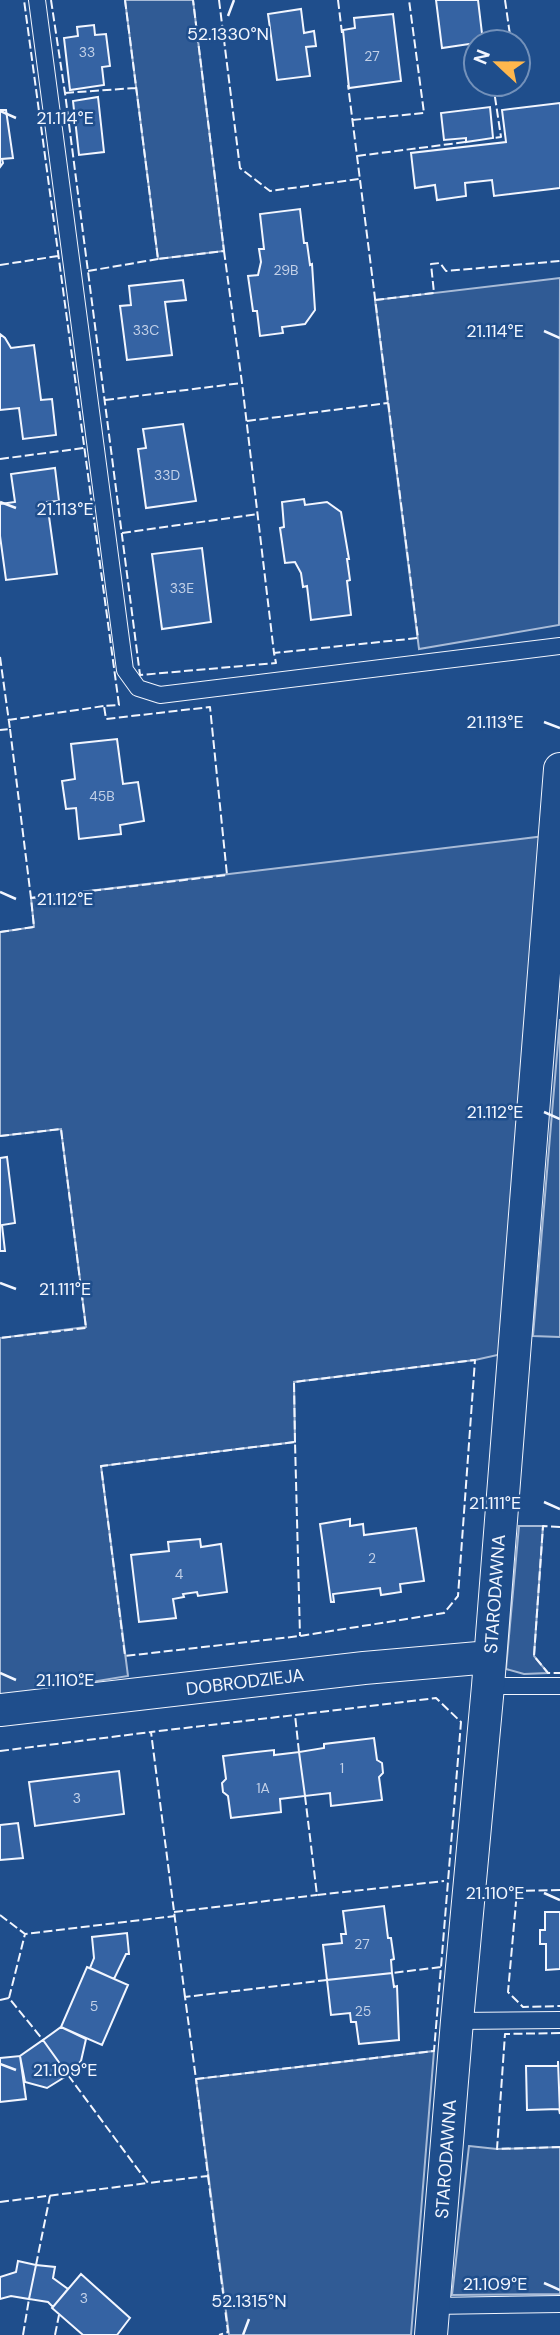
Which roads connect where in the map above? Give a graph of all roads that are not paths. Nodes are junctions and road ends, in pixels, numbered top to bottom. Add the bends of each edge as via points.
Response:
1 (37, 0) edge
2 (560, 646) edge
3 (560, 769) edge
4 (489, 1671) junction
5 (560, 1686) edge
6 (0, 1710) edge
7 (560, 2020) edge
8 (457, 2021) junction
9 (560, 2304) edge
10 (432, 2320) edge

1 - 2 lane via 125,670 138,688 160,695
3 - 4 street, STARODAWNA
4 - 5 lane
4 - 6 street, DOBRODZIEJA via 364,1668
4 - 8 street, STARODAWNA
7 - 8 lane
8 - 10 street, STARODAWNA
9 - 10 lane

